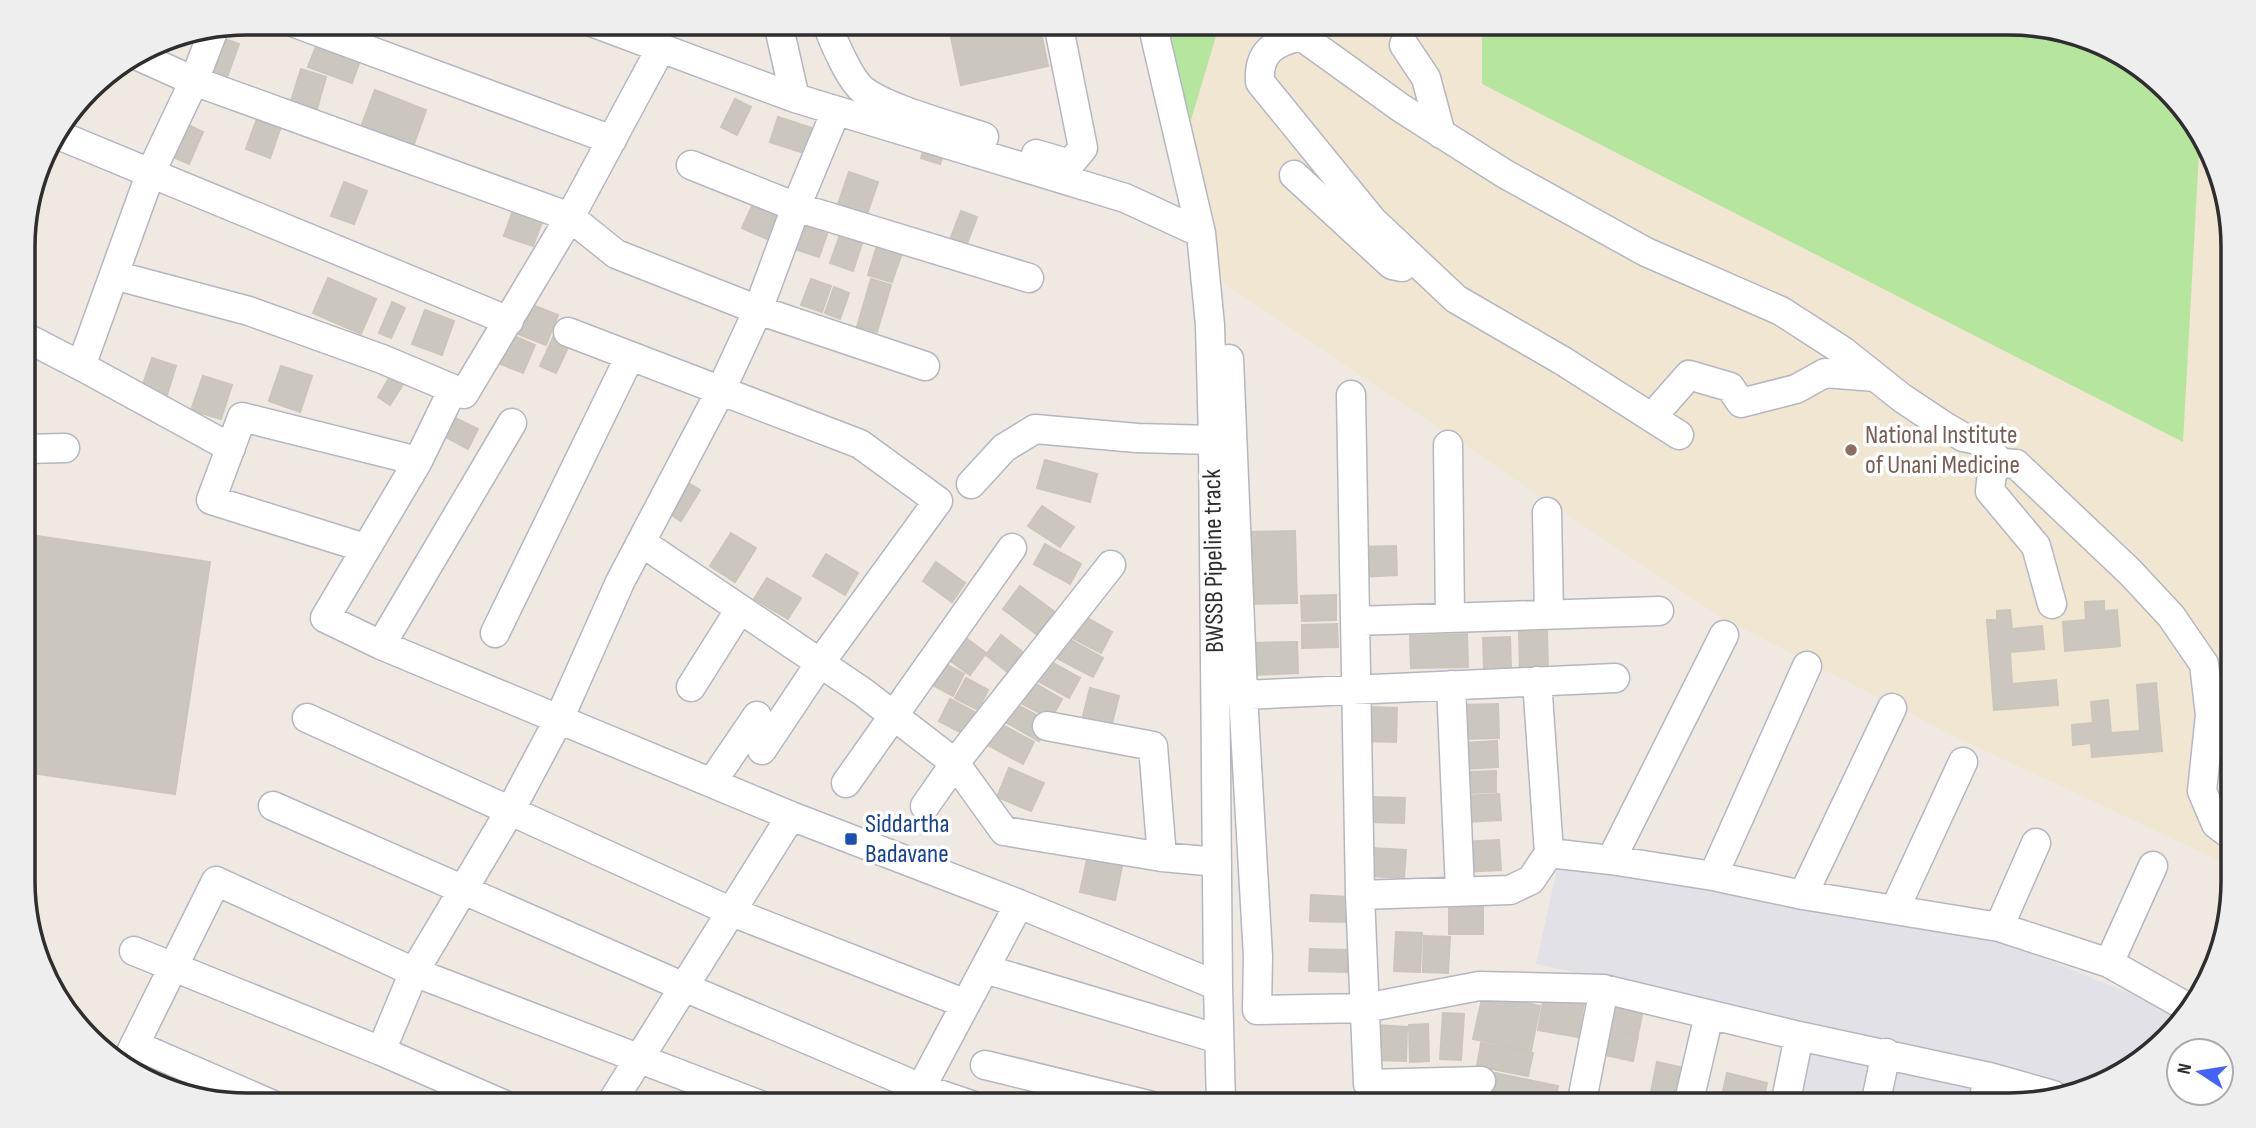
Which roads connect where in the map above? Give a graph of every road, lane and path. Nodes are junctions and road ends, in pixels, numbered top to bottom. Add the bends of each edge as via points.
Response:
1 (327, 35) edge
2 (626, 35) edge
3 (781, 35) edge
4 (832, 35) edge
5 (1060, 35) edge
6 (1155, 35) edge
7 (210, 38) edge
8 (1404, 45) dead end
9 (661, 48) junction
10 (148, 60) edge
11 (194, 81) junction
12 (795, 98) junction
13 (836, 111) junction
14 (1441, 134) junction
15 (65, 138) edge
16 (611, 140) junction
17 (691, 166) dead end
18 (151, 172) junction
19 (1294, 175) dead end
20 (796, 207) junction
21 (570, 217) junction
22 (1200, 233) junction
23 (114, 275) junction
24 (1431, 275) junction
25 (1029, 278) dead end
26 (758, 310) junction
27 (509, 321) junction
28 (568, 332) dead end
29 (35, 342) edge
30 (630, 356) junction
31 (1229, 359) dead end
32 (81, 366) junction
33 (925, 366) dead end
34 (1875, 377) junction
35 (453, 389) junction
36 (721, 390) junction
37 (1351, 395) dead end
38 (1652, 417) junction
39 (512, 423) dead end
40 (1679, 435) dead end
41 (1213, 440) junction
42 (1448, 444) dead end
43 (65, 448) dead end
44 (230, 448) junction
45 (35, 449) edge
46 (418, 461) junction
47 (2001, 463) junction
48 (971, 484) dead end
49 (1547, 512) dead end
50 (641, 542) junction
51 (365, 548) junction
52 (1012, 548) dead end
53 (1111, 565) dead end
54 (2052, 604) dead end
55 (740, 609) junction
56 (1659, 611) dead end
57 (1549, 614) junction
58 (1450, 618) junction
59 (1355, 621) junction
60 (495, 633) dead end
61 (1724, 635) dead end
62 (381, 645) junction
63 (820, 663) junction
64 (1807, 666) dead end
65 (1615, 678) dead end
66 (1537, 681) junction
67 (1451, 685) junction
68 (691, 687) dead end
69 (1357, 689) junction
70 (1243, 695) junction
71 (1892, 708) dead end
72 (757, 716) dead end
73 (894, 716) junction
74 (307, 718) dead end
75 (559, 719) junction
76 (1046, 726) dead end
77 (762, 751) dead end
78 (1963, 762) dead end
79 (955, 763) junction
80 (712, 782) junction
81 (846, 783) dead end
82 (273, 806) dead end
83 (926, 806) dead end
84 (510, 811) junction
85 (791, 816) junction
86 (2221, 828) edge
87 (2036, 843) dead end
88 (1549, 853) junction
89 (1162, 857) junction
90 (1611, 860) junction
91 (1217, 862) junction
92 (2153, 866) dead end
93 (1713, 876) junction
94 (464, 890) junction
95 (1460, 890) junction
96 (1360, 895) junction
97 (1803, 895) junction
98 (1019, 904) junction
99 (1895, 909) junction
100 (732, 912) junction
101 (1999, 927) junction
102 (134, 951) dead end
103 (1258, 956) junction
104 (2109, 963) junction
105 (174, 965) junction
106 (985, 969) junction
107 (414, 972) junction
108 (1218, 972) junction
109 (684, 986) junction
110 (1604, 989) junction
111 (966, 1004) junction
112 (2181, 1004) edge
113 (1365, 1008) junction
114 (1709, 1015) junction
115 (1799, 1036) junction
116 (1219, 1039) junction
117 (381, 1051) junction
118 (1886, 1053) junction
119 (130, 1054) edge
120 (638, 1058) junction
121 (985, 1065) dead end
122 (1989, 1077) junction
123 (1481, 1081) dead end
124 (921, 1088) junction
125 (2038, 1091) edge
126 (239, 1093) edge
127 (477, 1093) edge
128 (617, 1093) edge
129 (729, 1093) edge
130 (936, 1093) edge
131 (1100, 1093) edge
132 (1217, 1093) edge
133 (1583, 1093) edge
134 (1691, 1093) edge
135 (1787, 1093) edge
136 (1878, 1093) edge
137 (1985, 1093) edge

1 - 16 street
2 - 9 street
3 - 12 street
4 - 5 street via 861,89 892,105 1070,164 1083,148
6 - 22 street, BWSSB Pipeline track
7 - 11 street
8 - 14 street via 1426,78
9 - 12 street
9 - 16 street
10 - 11 street
11 - 18 street
11 - 21 street
12 - 13 street
13 - 20 street
13 - 22 street via 1125,198
14 - 24 street via 1301,36 1274,45 1262,60 1261,82 1373,221
14 - 34 street via 1646,252 1781,311
15 - 18 street
16 - 21 street
17 - 20 street
18 - 23 street
18 - 27 street
19 - 24 street via 1392,265
20 - 25 street
20 - 26 street
21 - 26 street via 616,254
21 - 27 street
22 - 41 street, BWSSB Pipeline track via 1210,325
23 - 32 street
23 - 35 street via 248,312
24 - 38 street via 1456,299
26 - 33 street
26 - 36 street
27 - 35 street via 464,394
28 - 30 street
29 - 32 street
30 - 36 street
30 - 60 street
31 - 70 street
32 - 44 street
34 - 38 street via 1825,373 1796,389 1741,403 1730,387 1689,375
34 - 47 street via 1941,424 1978,440
35 - 46 street
36 - 50 street
36 - 63 street via 860,444 939,501
37 - 59 street
38 - 40 street
39 - 62 street
41 - 48 street via 1035,429 1004,447
41 - 91 street, BWSSB Pipeline track
42 - 58 street
43 - 45 street
44 - 46 street via 242,417
44 - 51 street via 211,500
46 - 51 street
47 - 54 street via 1992,473 1990,491 2036,546
47 - 86 street via 2016,464 2130,572 2171,616 2204,664 2210,715 2202,791
49 - 57 street
50 - 55 street
50 - 75 street
51 - 62 street via 325,618
52 - 73 street
53 - 79 street
55 - 63 street
55 - 68 street
56 - 57 street
57 - 58 street
58 - 59 street
59 - 69 street
61 - 90 street
62 - 75 street
63 - 73 street
63 - 77 street
64 - 93 street
65 - 66 street
66 - 67 street
66 - 88 street
67 - 69 street
67 - 95 street
69 - 70 street
69 - 96 street
70 - 103 street
71 - 97 street
72 - 80 street
73 - 79 street
73 - 81 street
74 - 84 street
75 - 80 street
75 - 84 street
76 - 89 street via 1153,746
78 - 99 street
79 - 83 street
79 - 89 street via 1004,831
80 - 85 street
82 - 94 street
84 - 94 street
84 - 100 street
85 - 98 street
85 - 100 street
87 - 101 street
88 - 90 street
88 - 95 street via 1531,880 1518,888
89 - 91 street
90 - 93 street
91 - 108 street, BWSSB Pipeline track
92 - 104 street
93 - 97 street
94 - 107 street
94 - 109 street
95 - 96 street
96 - 113 street
97 - 99 street
98 - 106 street
98 - 108 street
99 - 101 street
100 - 109 street
100 - 111 street
101 - 104 street
102 - 105 street
103 - 108 street
103 - 113 street via 1257,1010
104 - 112 street
105 - 107 street via 216,881
105 - 117 street
105 - 119 street
106 - 111 street
106 - 116 street
107 - 117 street
107 - 120 street
108 - 116 street, BWSSB Pipeline track
109 - 120 street
109 - 124 street
110 - 113 street via 1479,986
110 - 114 street
110 - 133 street
111 - 124 street
113 - 123 street via 1368,1084
114 - 115 street
114 - 134 street
115 - 118 street
115 - 135 street
116 - 132 street, BWSSB Pipeline track
117 - 127 street
118 - 122 street
118 - 136 street
119 - 126 street
120 - 128 street
120 - 129 street
121 - 131 street
122 - 125 street
122 - 137 street
124 - 130 street

